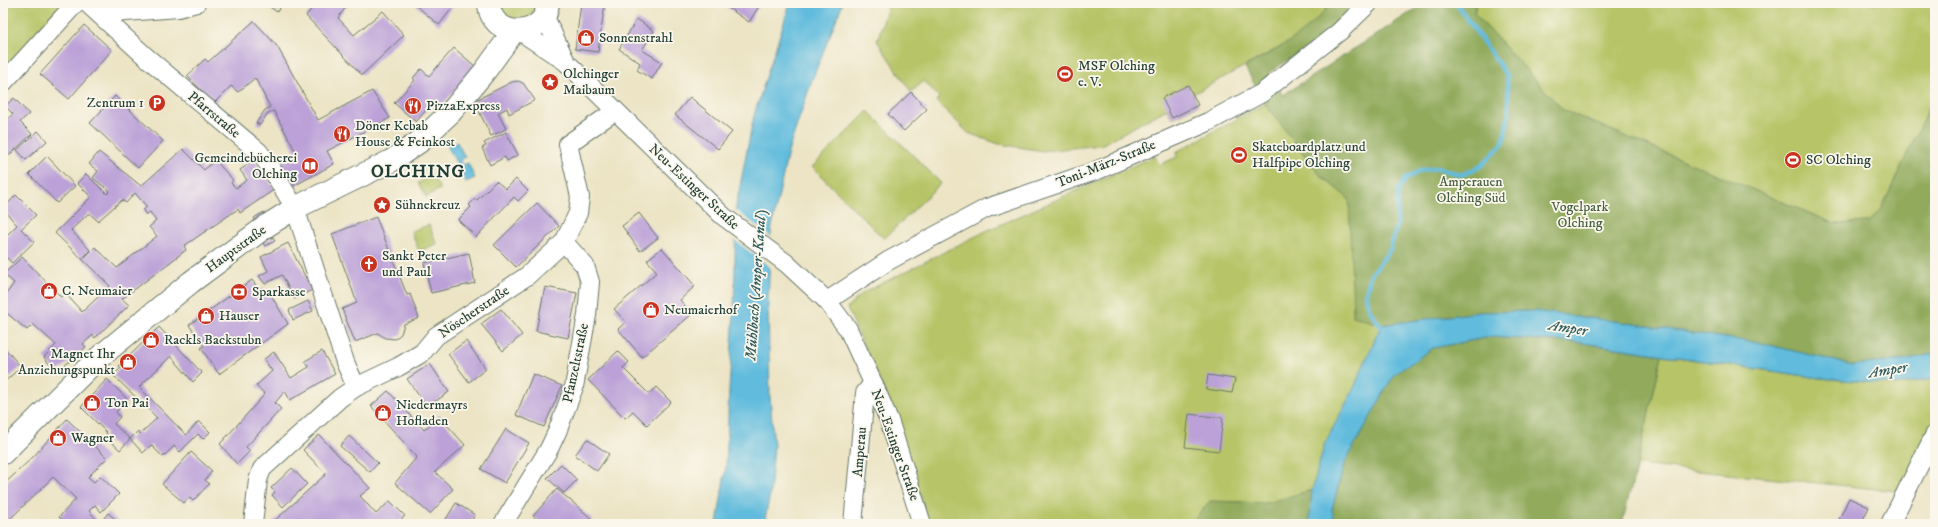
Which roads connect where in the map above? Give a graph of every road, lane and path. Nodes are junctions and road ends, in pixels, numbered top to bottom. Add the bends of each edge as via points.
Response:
1 (76, 3) edge
2 (196, 3) edge
3 (1369, 3) edge
4 (93, 9) edge
5 (547, 10) edge
6 (505, 22) edge
7 (566, 62) junction
8 (3, 84) edge
9 (614, 111) junction
10 (295, 208) junction
11 (564, 242) junction
12 (827, 301) junction
13 (873, 383) junction
14 (356, 387) junction
15 (1935, 434) edge
16 (3, 453) edge
17 (254, 524) edge
18 (503, 524) edge
19 (854, 524) edge
20 (922, 524) edge
21 (1890, 524) edge

1 - 8 street
2 - 4 street via 178,8
3 - 12 street, Toni-März-Straße via 1339,32 1262,93 1208,122 1098,170 987,208 888,261
4 - 10 street, Pfarrstraße via 259,152
5 - 6 street via 535,27
5 - 7 street, Neu-Estinger Straße
6 - 7 street, Neu-Estinger Straße
6 - 10 street, Hauptstraße via 485,71 451,112 419,142 392,161
7 - 9 street, Neu-Estinger Straße
9 - 11 street, Nöscherstraße via 568,144 580,197 578,213
9 - 12 street, Neu-Estinger Straße via 726,219 786,263
10 - 14 street, Pfarrstraße via 345,362
10 - 16 street, Hauptstraße via 191,282 109,348
11 - 14 street, Nöscherstraße via 527,276 436,336 422,353
11 - 18 street, Pfanzeltstraße via 585,266 590,282 587,315 574,387 549,449
12 - 13 street, Neu-Estinger Straße via 848,329
13 - 19 street, Amperau via 865,393
13 - 20 street, Neu-Estinger Straße via 889,420
14 - 17 street, Nöscherstraße via 340,398 262,469 258,480
15 - 21 street

